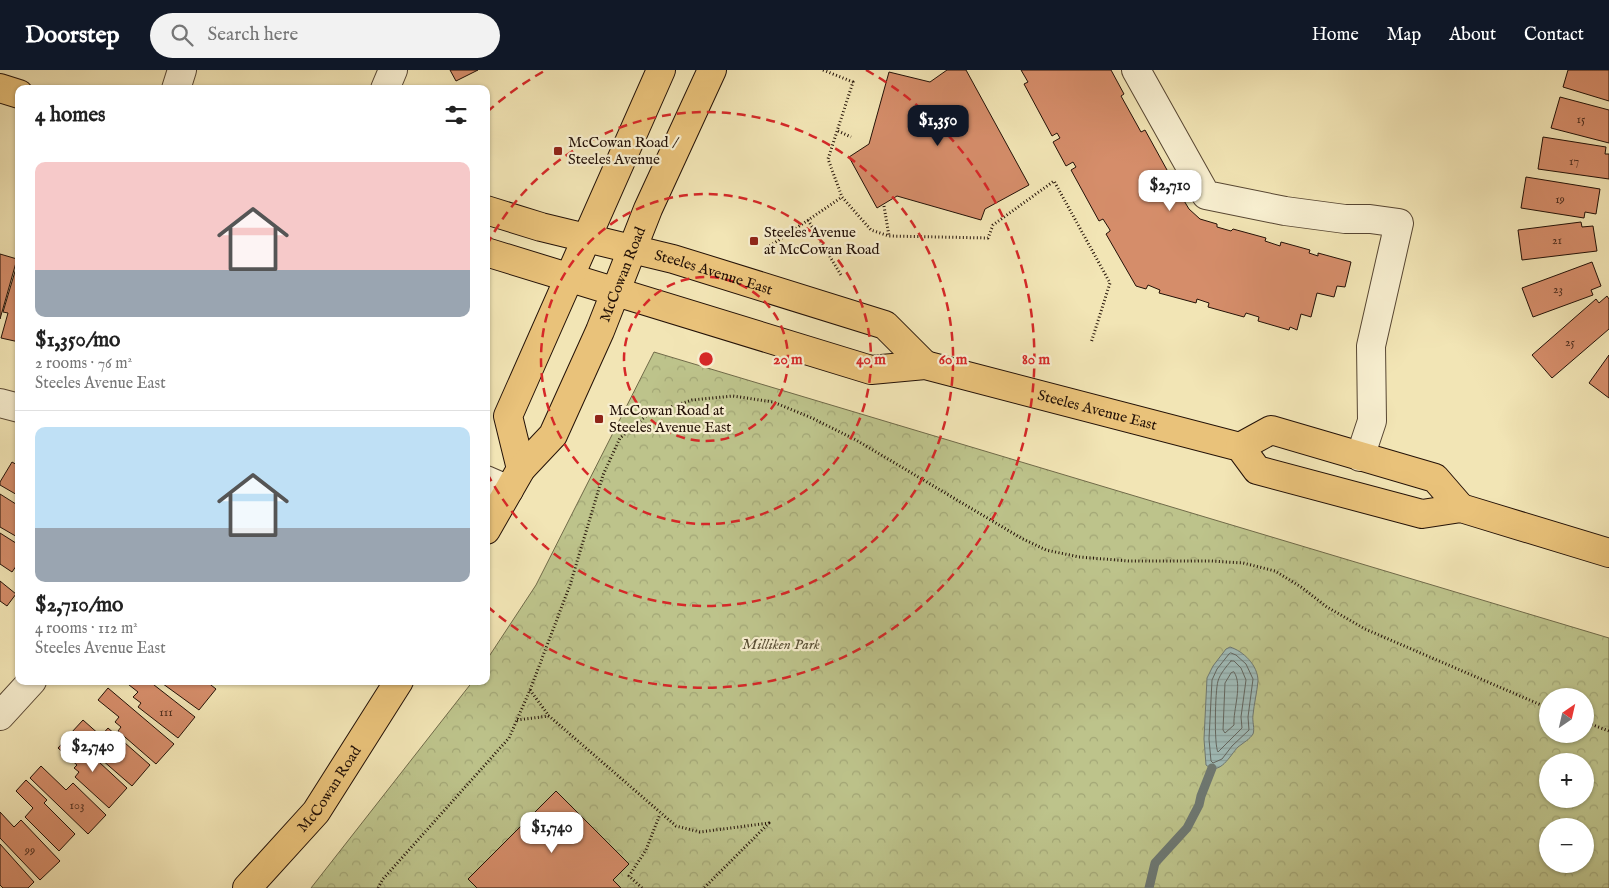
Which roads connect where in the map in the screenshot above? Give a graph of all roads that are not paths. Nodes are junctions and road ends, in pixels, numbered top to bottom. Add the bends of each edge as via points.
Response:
1 (182, 70) edge
2 (393, 70) edge
3 (661, 70) edge
4 (712, 70) edge
5 (1136, 70) edge
6 (177, 85) edge
7 (387, 85) edge
8 (0, 88) edge
9 (15, 93) edge
10 (490, 211) edge
11 (587, 238) junction
12 (631, 249) junction
13 (490, 253) edge
14 (569, 278) junction
15 (614, 292) junction
16 (924, 365) junction
17 (0, 403) edge
18 (15, 407) edge
19 (1240, 447) junction
20 (1360, 457) junction
21 (505, 480) edge
22 (1462, 508) junction
23 (490, 519) edge
24 (1609, 554) edge
25 (28, 685) edge
26 (396, 685) edge
27 (0, 716) edge
28 (247, 888) edge

1 - 6 street
2 - 7 street
3 - 11 main road
4 - 12 main road, McCowan Road
5 - 20 street via 1206,195 1285,211 1399,223 1371,346 1372,421
8 - 9 main road
10 - 11 main road, Steeles Avenue East
11 - 12 main road, Steeles Avenue East
11 - 14 main road
12 - 15 main road, McCowan Road
12 - 16 main road, Steeles Avenue East via 885,325
13 - 14 main road, Steeles Avenue East
14 - 15 main road, Steeles Avenue East
14 - 21 main road via 508,416
15 - 16 main road, Steeles Avenue East via 871,370
15 - 21 main road, McCowan Road via 553,435
16 - 19 main road, Steeles Avenue East
17 - 18 street
19 - 20 main road via 1272,430
19 - 22 main road via 1257,470 1422,514
20 - 22 main road via 1435,478
21 - 23 main road, McCowan Road
22 - 24 main road
25 - 27 street
26 - 28 main road, McCowan Road via 316,812

